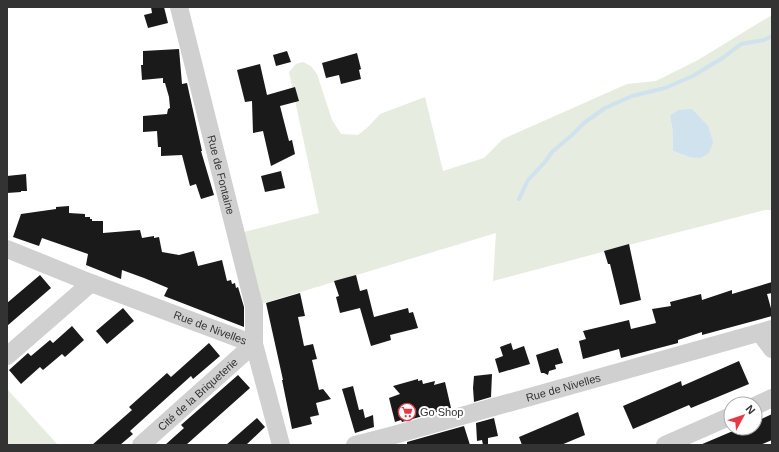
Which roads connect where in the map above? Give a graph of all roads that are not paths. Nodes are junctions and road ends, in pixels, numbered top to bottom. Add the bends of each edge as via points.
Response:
1 (179, 7) edge
2 (7, 249) edge
3 (91, 283) junction
4 (766, 331) edge
5 (254, 344) junction
6 (772, 348) edge
7 (7, 356) edge
8 (723, 421) edge
9 (698, 438) edge
10 (141, 445) edge
11 (281, 445) edge
12 (355, 445) edge
13 (664, 445) edge

1 - 5 street, Rue de Fontaine via 254,306
2 - 3 street, Rue de Nivelles
3 - 5 street, Rue de Nivelles
3 - 7 street
4 - 6 street
4 - 12 street, Rue de Nivelles
5 - 10 street, Cité de la Briqueterie
5 - 11 street, Rue de Nivelles
8 - 9 street
9 - 13 street

